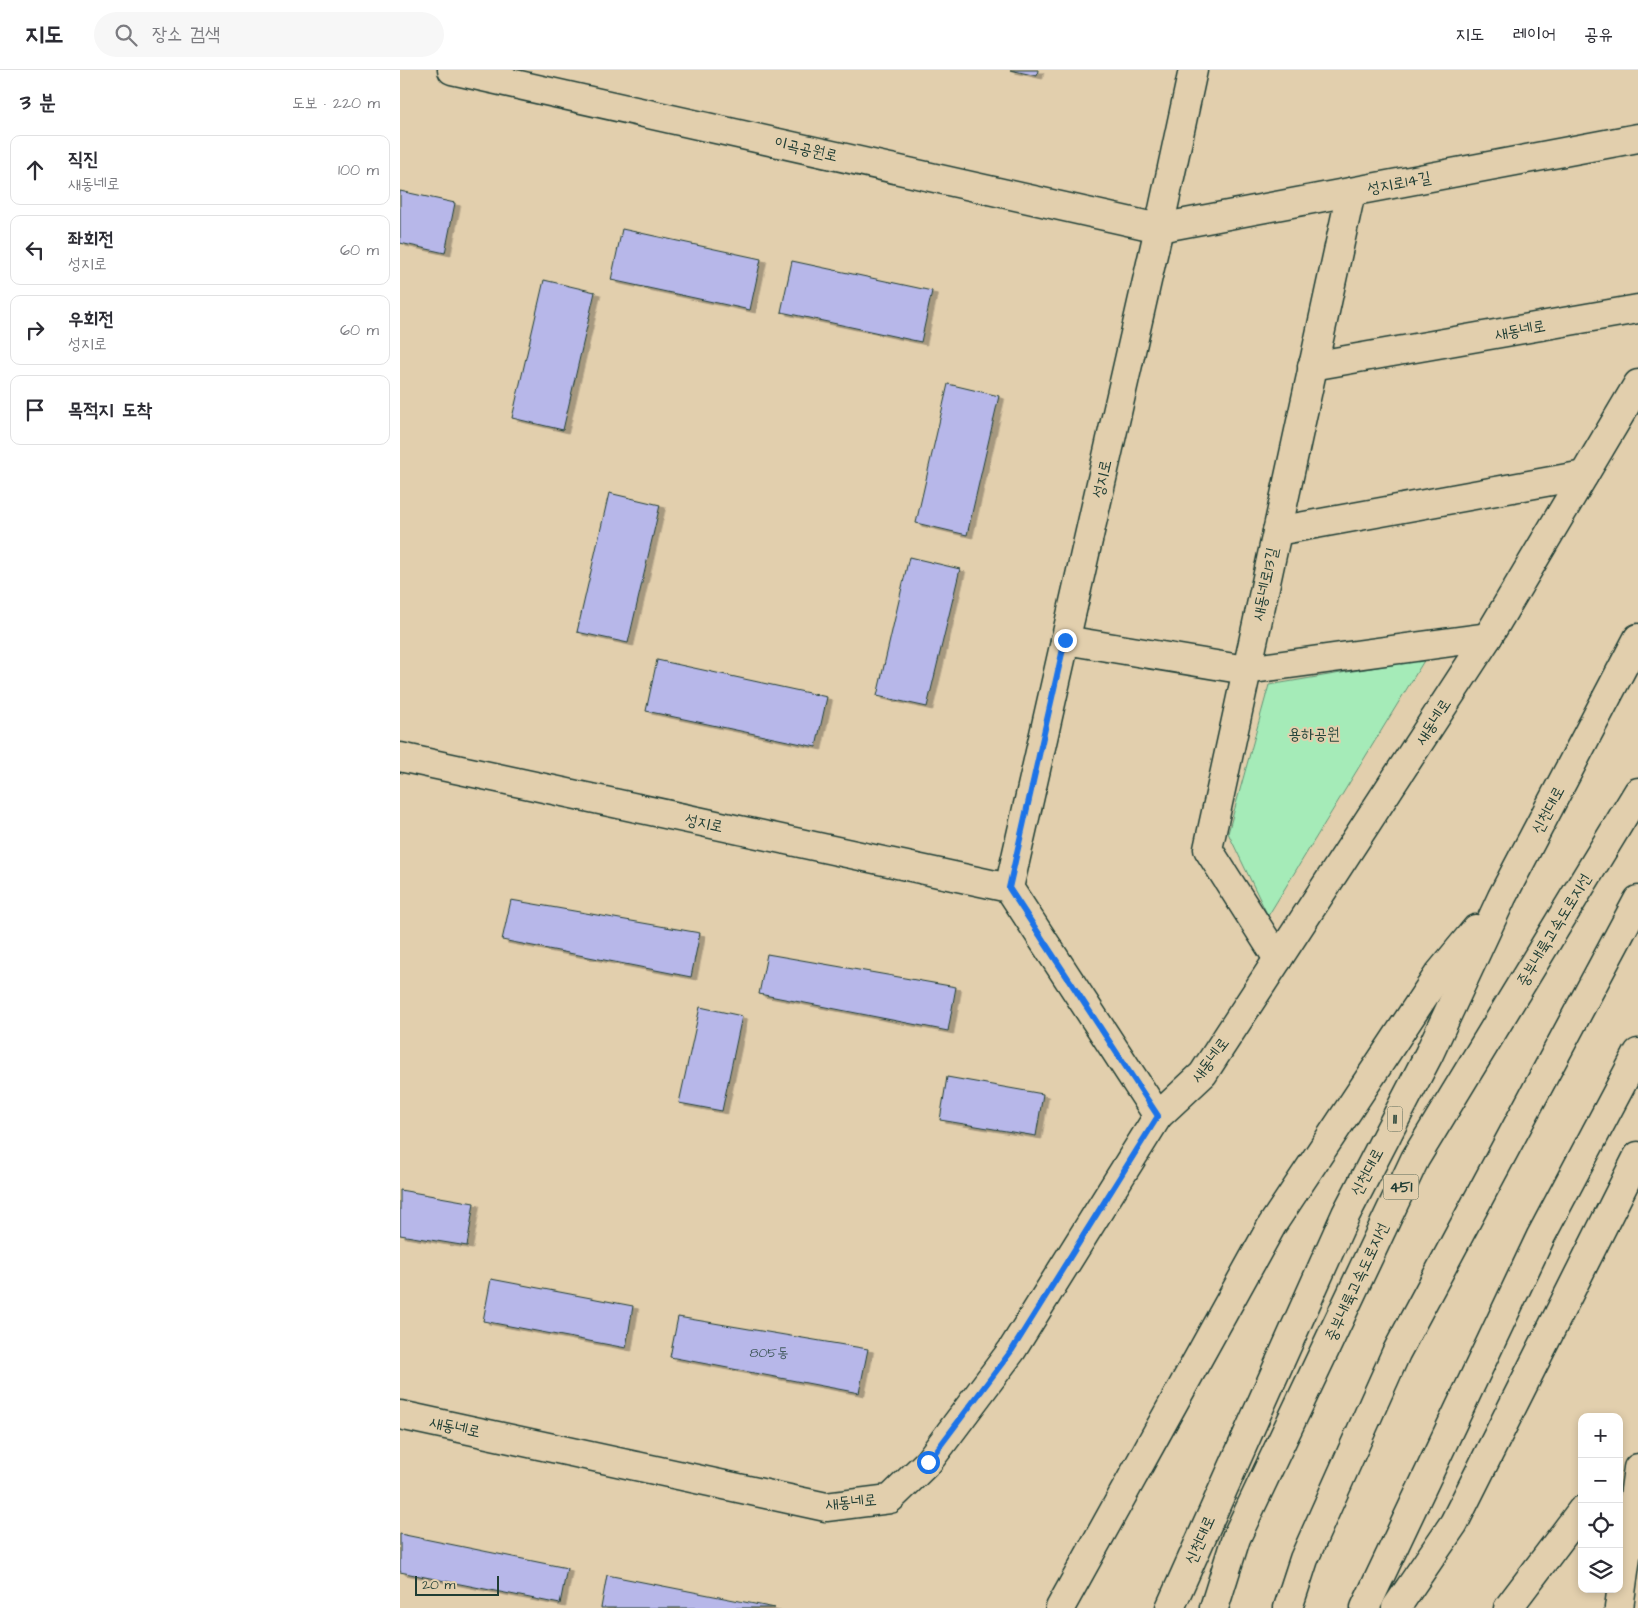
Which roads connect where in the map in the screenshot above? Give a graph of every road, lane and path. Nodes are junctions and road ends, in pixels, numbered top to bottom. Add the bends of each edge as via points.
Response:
1 (452, 70) edge
2 (1193, 70) edge
3 (1638, 138) edge
4 (1351, 192) junction
5 (1159, 228) junction
6 (1638, 309) edge
7 (1312, 366) junction
8 (1638, 384) edge
9 (1584, 475) junction
10 (1277, 531) junction
11 (1488, 637) junction
12 (1638, 638) edge
13 (1065, 640) junction
14 (1246, 670) junction
15 (400, 757) edge
16 (1638, 792) edge
17 (1009, 888) junction
18 (1502, 897) junction
19 (1638, 900) edge
20 (1278, 960) junction
21 (1638, 1053) edge
22 (1158, 1116) junction
23 (1638, 1156) edge
24 (400, 1415) edge
25 (1638, 1466) edge
26 (1623, 1473) edge
27 (1578, 1515) edge
28 (1060, 1608) edge
29 (1170, 1608) edge
30 (1214, 1608) edge
31 (1288, 1608) edge
32 (1365, 1608) edge
33 (1396, 1608) edge
34 (1508, 1608) edge
35 (1619, 1608) edge

1 - 5 main road, 이곡공원로
2 - 5 main road, 성지로
3 - 4 main road, 성지로14길
4 - 5 main road, 성지로14길
4 - 7 main road, 새동네로13길
5 - 13 main road, 성지로
6 - 7 main road, 새동네로
7 - 10 main road, 새동네로13길
8 - 9 main road, 새동네로
9 - 10 main road
9 - 11 main road, 새동네로
10 - 14 main road, 새동네로13길
11 - 14 main road
11 - 20 main road, 새동네로
12 - 18 main road, 신천대로 / 11
13 - 14 main road
13 - 17 main road, 성지로
14 - 20 main road, 새동네로13길 via 1208,850
15 - 17 main road, 성지로
16 - 30 main road, 중부내륙고속도로지선 / 451 via 1415,1159 1236,1538
17 - 22 main road
18 - 28 main road via 1438,975 1272,1225
18 - 29 main road, 신천대로 / 11 via 1429,1054 1346,1214
19 - 31 main road via 1396,1353 1304,1559
20 - 22 main road, 새동네로 via 1204,1074
21 - 32 main road via 1541,1236
22 - 24 main road, 새동네로 via 1012,1350 928,1462 890,1499 826,1507
23 - 33 main road via 1454,1523
25 - 26 main road
25 - 35 main road
27 - 34 main road

